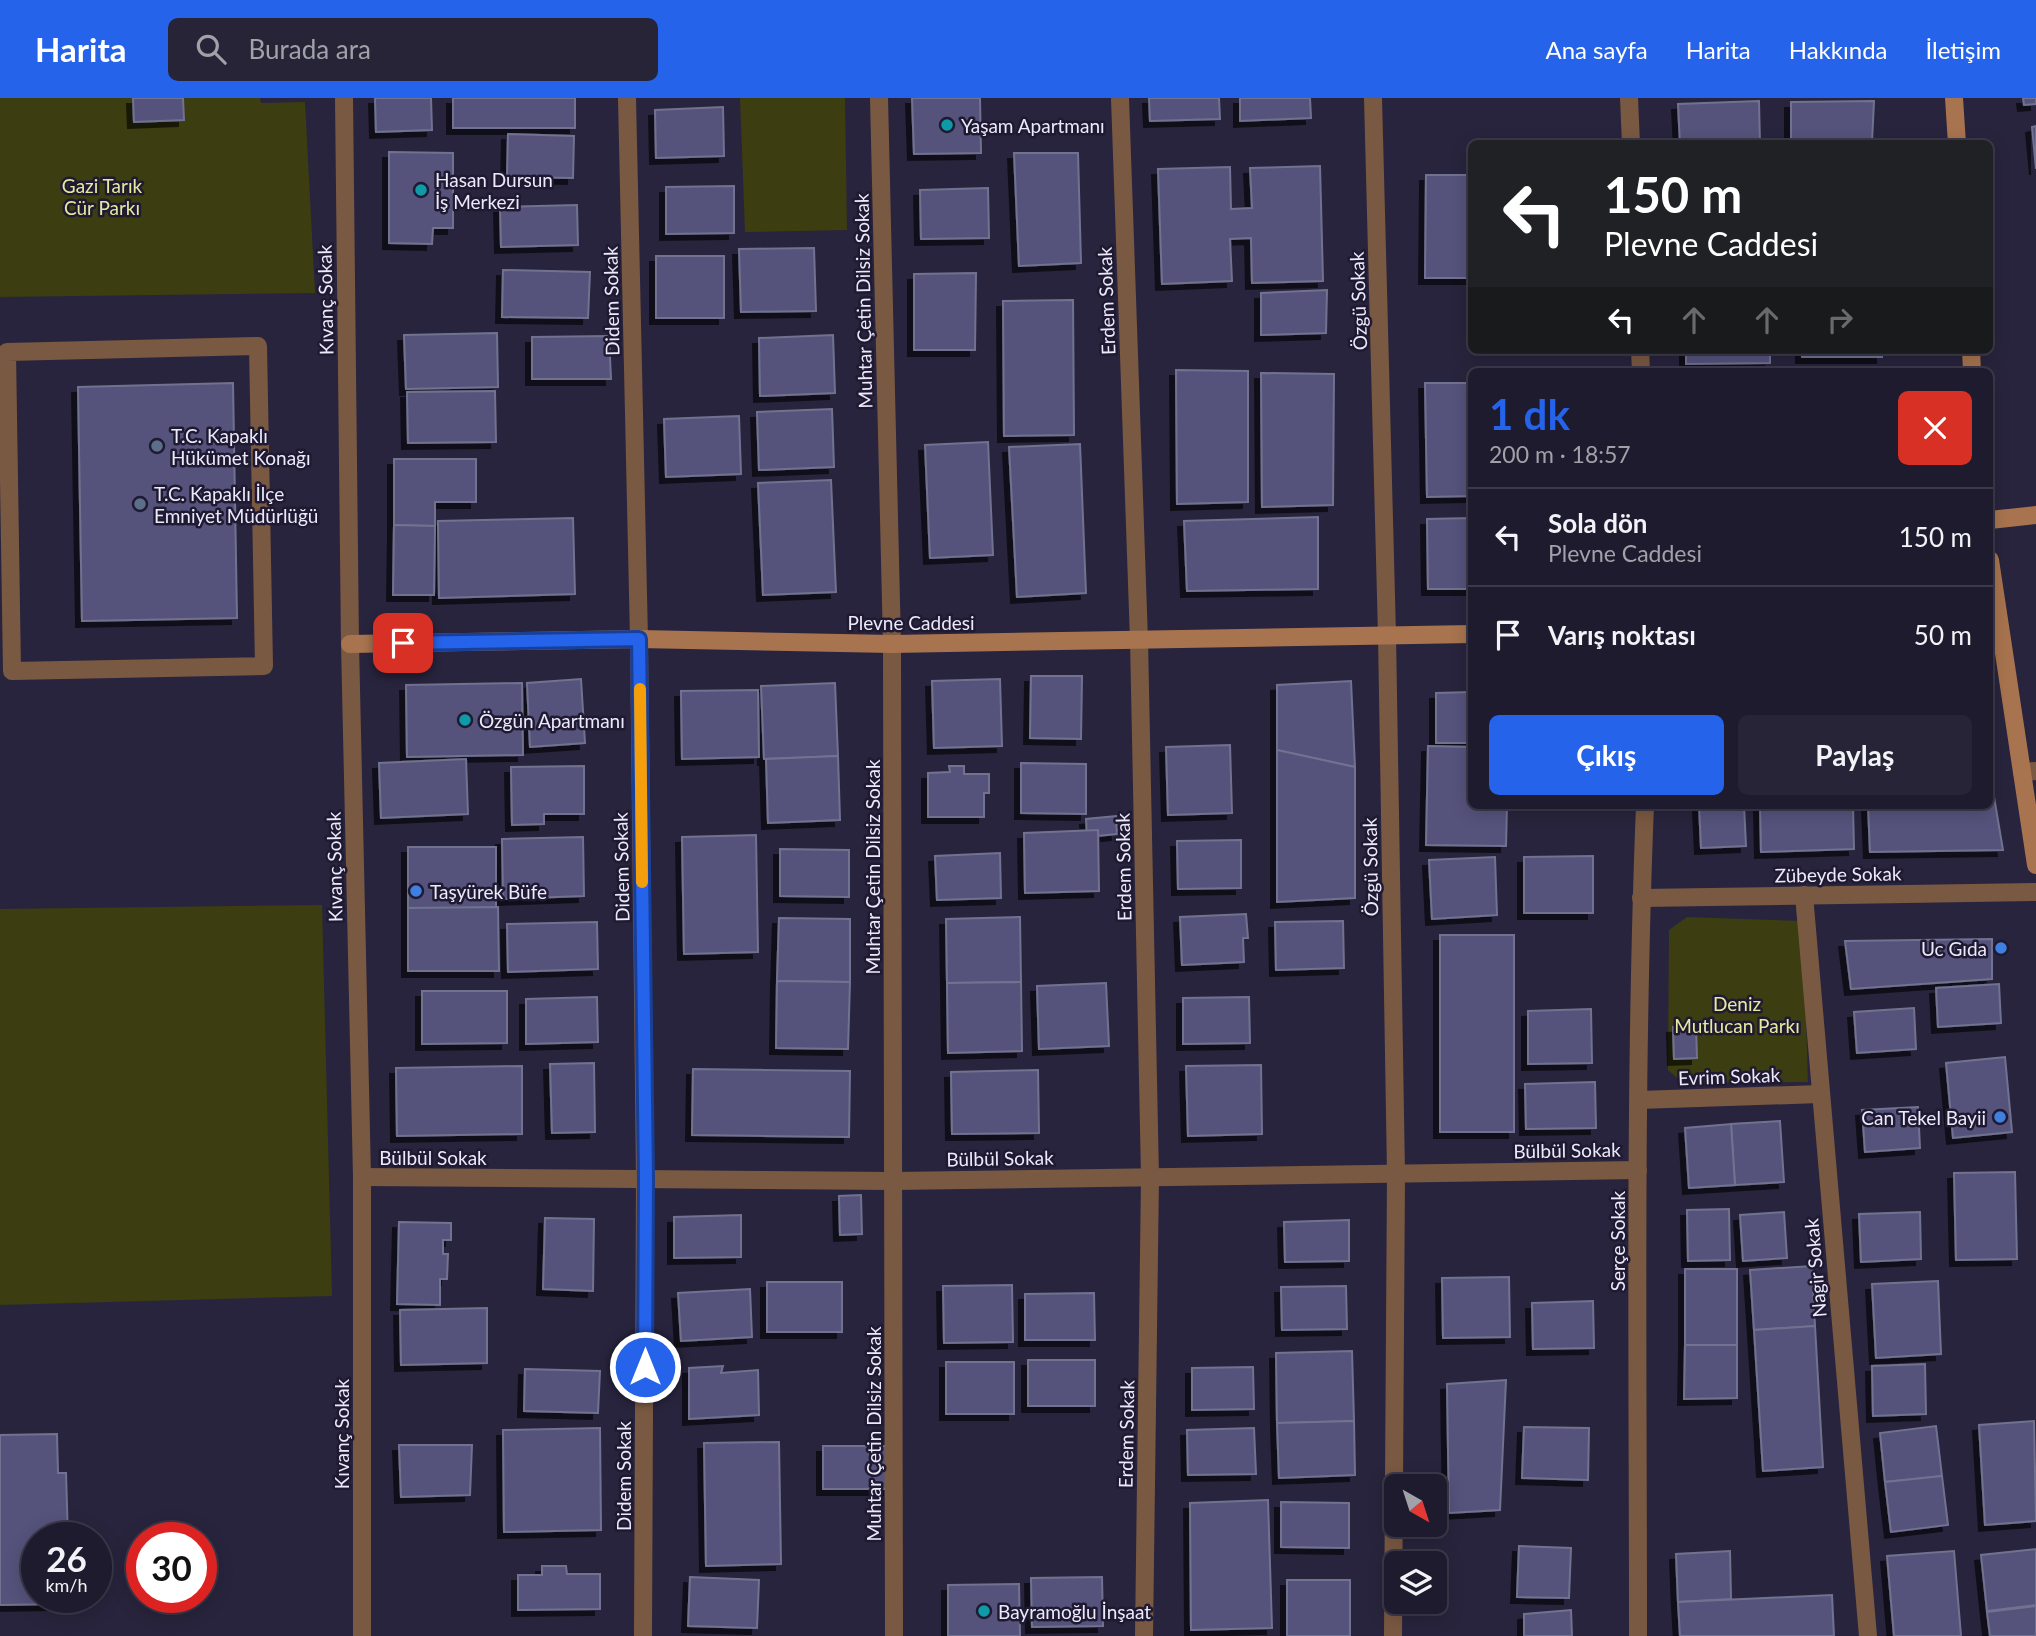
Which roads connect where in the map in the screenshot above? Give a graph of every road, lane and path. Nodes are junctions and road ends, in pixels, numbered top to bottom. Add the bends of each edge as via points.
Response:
1 (344, 98) edge
2 (627, 98) edge
3 (878, 98) edge
4 (1120, 98) edge
5 (1373, 98) edge
6 (1629, 98) edge
7 (1954, 98) edge
8 (1631, 140) edge
9 (1957, 140) edge
10 (2036, 515) edge
11 (1993, 520) edge
12 (6, 592) edge
13 (1993, 598) edge
14 (1995, 624) edge
15 (1468, 634) edge
16 (1387, 635) junction
17 (639, 639) junction
18 (1139, 640) junction
19 (350, 644) junction
20 (892, 644) junction
21 (2029, 771) edge
22 (1645, 809) edge
23 (2036, 865) edge
24 (2036, 892) edge
25 (1804, 895) junction
26 (1641, 898) junction
27 (1820, 1094) junction
28 (1639, 1100) junction
29 (1638, 1170) junction
30 (1396, 1174) junction
31 (362, 1177) junction
32 (1150, 1177) junction
33 (646, 1179) junction
34 (894, 1181) junction
35 (362, 1636) edge
36 (643, 1636) edge
37 (894, 1636) edge
38 (1144, 1636) edge
39 (1393, 1636) edge
40 (1638, 1636) edge
41 (1868, 1636) edge

1 - 19 street, Kıvanç Sokak
2 - 17 street, Didem Sokak
3 - 20 street, Muhtar Çetin Dilsiz Sokak
4 - 18 street, Erdem Sokak
5 - 16 street, Özgü Sokak
6 - 8 street
7 - 9 street
10 - 11 street
12 - 12 street via 7,352 258,346 264,666 12,671
13 - 14 street
14 - 21 street
15 - 16 street, Plevne Caddesi
16 - 18 street, Plevne Caddesi
16 - 30 street, Özgü Sokak
17 - 19 street, Plevne Caddesi
17 - 20 street, Plevne Caddesi
17 - 33 street, Didem Sokak
18 - 20 street, Plevne Caddesi
18 - 32 street, Erdem Sokak
19 - 31 street, Kıvanç Sokak
20 - 34 street, Muhtar Çetin Dilsiz Sokak
21 - 23 street
22 - 26 street, Serçe Sokak
24 - 25 street, Zübeyde Sokak
25 - 26 street, Zübeyde Sokak
25 - 27 street, Nagir Sokak
26 - 28 street, Serçe Sokak
27 - 28 street, Evrim Sokak
27 - 41 street, Nagir Sokak
28 - 29 street, Serçe Sokak
29 - 30 street, Bülbül Sokak
29 - 40 street, Serçe Sokak
30 - 32 street, Bülbül Sokak
30 - 39 street, Özgü Sokak
31 - 33 street, Bülbül Sokak
31 - 35 street, Kıvanç Sokak
32 - 34 street, Bülbül Sokak
32 - 38 street, Erdem Sokak
33 - 34 street, Bülbül Sokak
33 - 36 street, Didem Sokak
34 - 37 street, Muhtar Çetin Dilsiz Sokak

